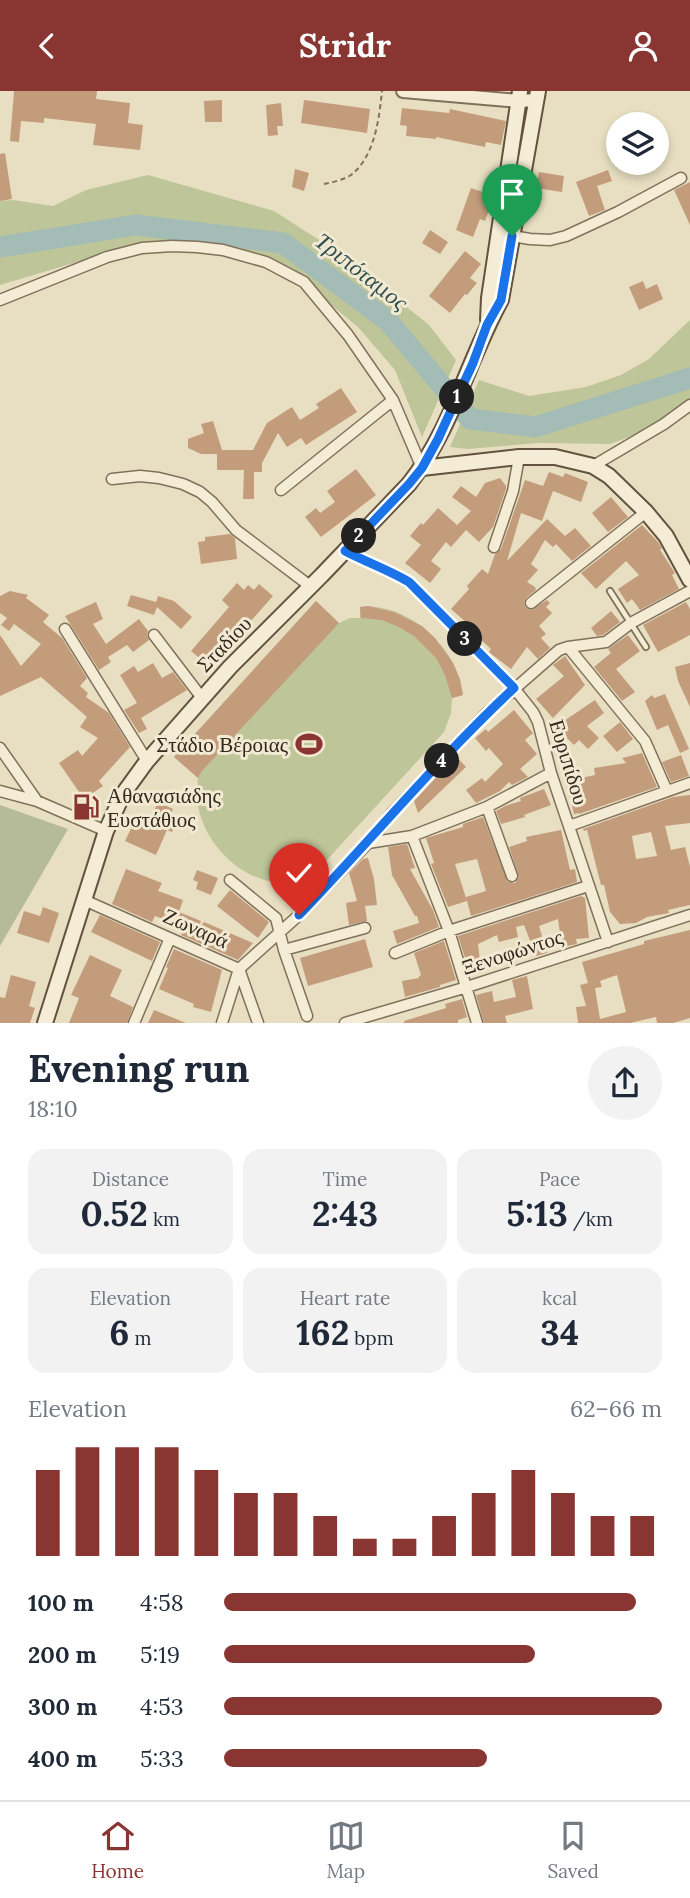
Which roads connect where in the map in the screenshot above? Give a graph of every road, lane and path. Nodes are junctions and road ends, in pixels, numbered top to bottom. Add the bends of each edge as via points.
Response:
1 (382, 91) edge
2 (403, 91) edge
3 (441, 92) edge
4 (520, 96) edge
5 (538, 96) edge
6 (681, 178) dead end
7 (324, 184) dead end
8 (512, 236) junction
9 (0, 300) edge
10 (487, 325) junction
11 (393, 400) junction
12 (690, 405) edge
13 (519, 457) junction
14 (593, 466) junction
15 (422, 468) junction
16 (112, 479) dead end
17 (281, 490) dead end
18 (646, 512) junction
19 (494, 547) dead end
20 (345, 551) junction
21 (690, 580) edge
22 (310, 586) junction
23 (610, 591) dead end
24 (690, 591) edge
25 (531, 603) dead end
26 (631, 623) junction
27 (65, 629) dead end
28 (154, 635) dead end
29 (568, 647) junction
30 (646, 647) dead end
31 (514, 688) junction
32 (202, 698) junction
33 (0, 748) edge
34 (147, 761) junction
35 (551, 773) junction
36 (690, 783) edge
37 (0, 791) edge
38 (667, 791) junction
39 (37, 801) junction
40 (487, 807) junction
41 (569, 826) junction
42 (106, 831) junction
43 (412, 836) junction
44 (368, 843) junction
45 (512, 876) dead end
46 (230, 880) dead end
47 (589, 886) junction
48 (84, 899) junction
49 (690, 915) edge
50 (365, 928) dead end
51 (449, 931) junction
52 (279, 933) junction
53 (170, 938) junction
54 (608, 942) junction
55 (284, 950) junction
56 (395, 953) dead end
57 (239, 969) junction
58 (467, 987) junction
59 (307, 1016) dead end
60 (45, 1023) edge
61 (134, 1023) edge
62 (222, 1023) edge
63 (258, 1023) edge
64 (345, 1023) edge
65 (477, 1023) edge

1 - 7 path via 379,121 361,162 350,175
2 - 3 street
3 - 4 street
4 - 5 street
4 - 10 main road, Σταδίου
5 - 8 main road, Σταδίου
6 - 8 street via 566,236 550,240
8 - 10 main road, Σταδίου via 501,300
9 - 11 street via 107,257 142,248 223,250 266,262 304,282
10 - 15 main road, Σταδίου
11 - 15 street
11 - 17 street
12 - 14 street
13 - 14 main road via 555,457
13 - 15 main road
13 - 19 street
14 - 18 main road
15 - 20 main road, Σταδίου
16 - 22 street via 159,478 200,492 236,530
18 - 21 main road via 666,536
18 - 25 street
20 - 22 main road, Σταδίου
20 - 31 street, Ευριπίδου via 409,582
22 - 32 main road, Σταδίου
23 - 26 lane
24 - 26 street
26 - 29 street via 606,642
26 - 30 lane
27 - 34 street
28 - 32 street
29 - 31 street
29 - 38 street via 645,741
31 - 35 street, Ευριπίδου via 538,722
31 - 44 street via 391,813
32 - 34 main road, Σταδίου
33 - 39 street
34 - 42 main road, Σταδίου via 123,794
35 - 40 street
35 - 41 street, Ευριπίδου
36 - 38 street
37 - 39 street
38 - 41 street
39 - 42 street
40 - 43 street
40 - 45 street
41 - 47 street, Ευριπίδου
42 - 48 main road, Σταδίου
43 - 44 street
43 - 51 street
44 - 52 street
46 - 52 street via 276,918
47 - 51 street
47 - 54 street, Ευριπίδου
48 - 53 street, Ζωναρά
48 - 60 main road, Σταδίου
49 - 54 street, Ξενοφώντος
50 - 55 street
51 - 56 street
51 - 58 street
52 - 55 street
52 - 57 street
53 - 57 street, Ζωναρά
53 - 61 street
54 - 58 street, Ξενοφώντος
55 - 59 street
57 - 62 street
57 - 63 street, Ζωναρά
58 - 64 street, Ξενοφώντος
58 - 65 street

